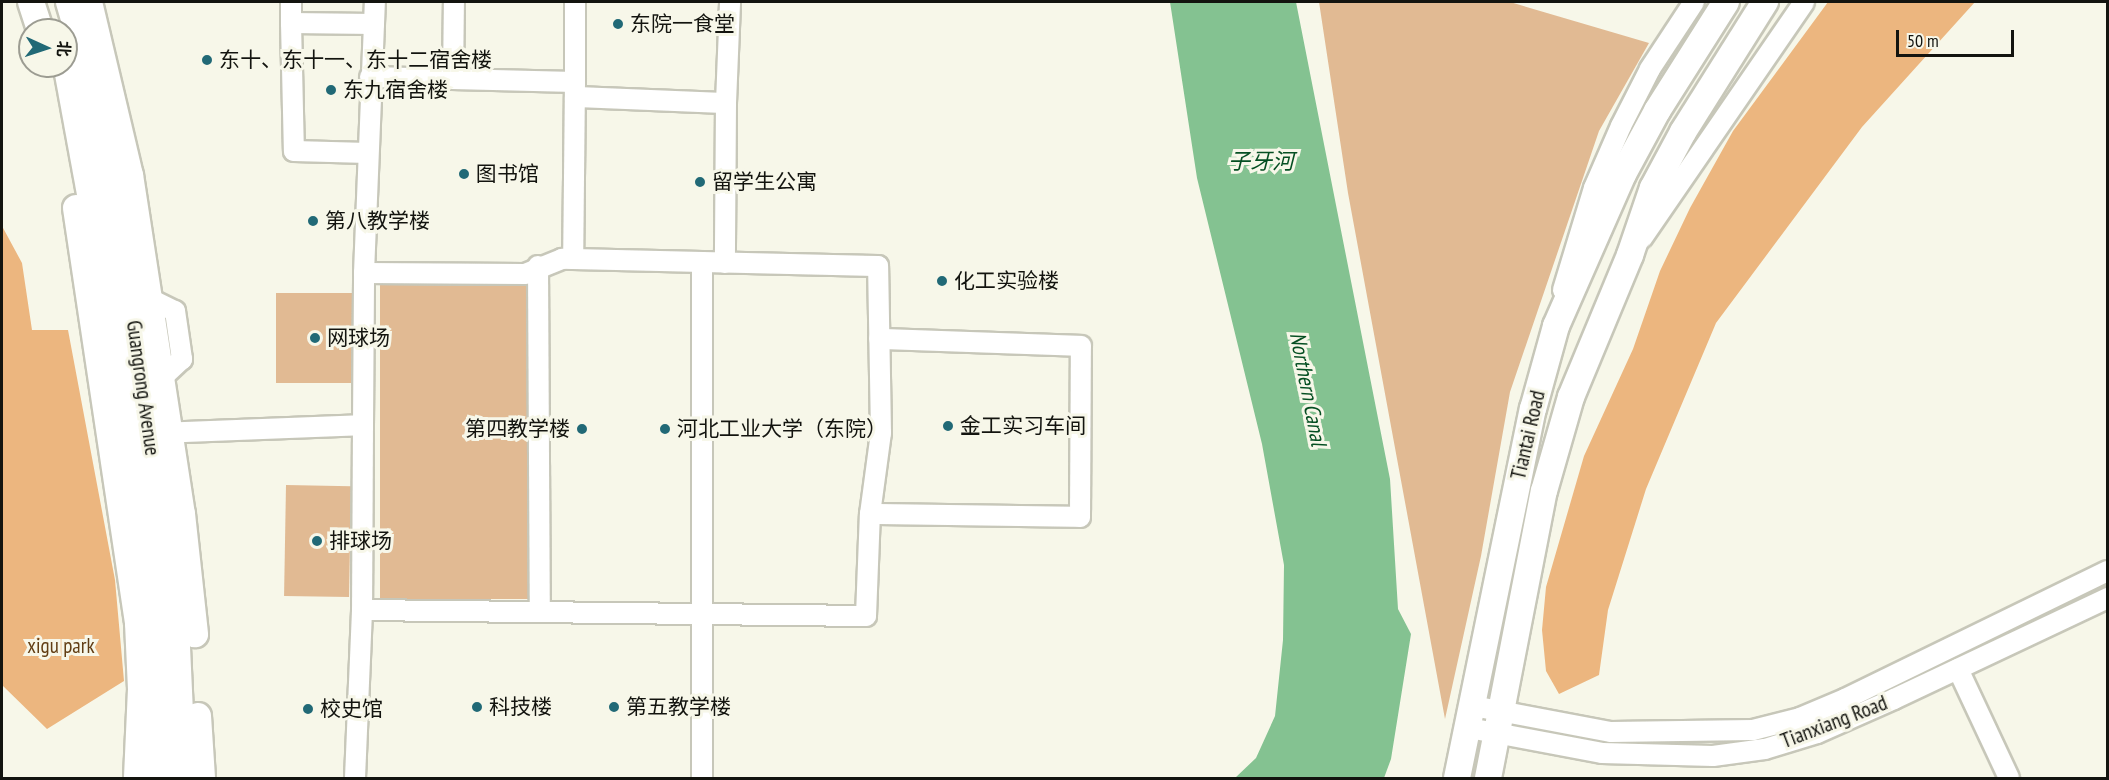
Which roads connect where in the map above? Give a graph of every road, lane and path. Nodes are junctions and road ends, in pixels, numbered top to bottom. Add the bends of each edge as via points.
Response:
1 (31, 2) edge
2 (50, 2) edge
3 (69, 2) edge
4 (89, 2) edge
5 (291, 2) edge
6 (375, 2) edge
7 (454, 2) edge
8 (574, 2) edge
9 (730, 2) edge
10 (1694, 2) edge
11 (1726, 2) edge
12 (1766, 2) edge
13 (1779, 2) edge
14 (1804, 2) edge
15 (36, 18) edge
16 (54, 18) edge
17 (291, 23) junction
18 (374, 24) junction
19 (370, 77) junction
20 (54, 78) edge
21 (69, 78) edge
22 (453, 79) junction
23 (575, 90) junction
24 (726, 103) junction
25 (1683, 132) junction
26 (368, 153) junction
27 (1630, 255) junction
28 (573, 259) junction
29 (702, 262) junction
30 (725, 263) junction
31 (538, 266) junction
32 (364, 273) junction
33 (1556, 326) junction
34 (879, 339) junction
35 (152, 387) junction
36 (363, 425) junction
37 (140, 434) junction
38 (870, 514) junction
39 (2108, 571) edge
40 (2108, 598) edge
41 (362, 610) junction
42 (540, 610) junction
43 (701, 612) junction
44 (1958, 669) junction
45 (1471, 717) junction
46 (1500, 724) junction
47 (137, 778) edge
48 (160, 778) edge
49 (183, 778) edge
50 (202, 778) edge
51 (355, 778) edge
52 (702, 778) edge
53 (1457, 778) edge
54 (1488, 778) edge
55 (2009, 778) edge

1 - 15 main road
2 - 16 main road
3 - 35 main road, Guangrong Avenue via 88,67
4 - 35 main road via 130,175 148,298
5 - 17 street
6 - 18 street
7 - 22 street
8 - 23 street
9 - 24 street
10 - 33 street via 1650,69 1594,188 1565,280
11 - 33 main road, Tiantai Road via 1657,111 1623,174
12 - 25 main road
13 - 25 main road
14 - 27 street
17 - 18 street
17 - 26 street via 294,152
18 - 19 street
19 - 22 street
19 - 26 street
20 - 37 main road
21 - 37 main road, Guangrong Avenue
22 - 23 street
23 - 24 street
23 - 28 street
24 - 30 street
25 - 27 main road, Tiantai Road via 1653,188
26 - 32 street
27 - 46 main road, Tiantai Road via 1560,432 1544,491
28 - 29 street
28 - 31 street
29 - 30 street
29 - 43 street
30 - 34 street via 878,266
31 - 32 street via 525,274
31 - 42 street
32 - 36 street
33 - 45 main road, Tiantai Road via 1528,430
34 - 38 street via 881,433
34 - 38 street via 1081,346 1080,517
35 - 37 main road, Guangrong Avenue
36 - 37 street
36 - 41 street
37 - 47 main road via 141,700
37 - 48 main road, Guangrong Avenue via 154,591
37 - 49 main road, Guangrong Avenue via 176,625
37 - 50 main road via 189,574
38 - 43 street via 866,616
39 - 46 street, Tianxiang Road via 1845,699 1800,718 1753,730 1611,732
40 - 44 street, Tianxiang Road
41 - 42 street
41 - 51 street
42 - 43 street
43 - 52 street
44 - 46 street, Tianxiang Road via 1817,733 1755,750 1713,756 1602,753
44 - 55 street
45 - 46 street, Tianxiang Road
45 - 53 main road, Tiantai Road
46 - 54 main road, Tiantai Road

